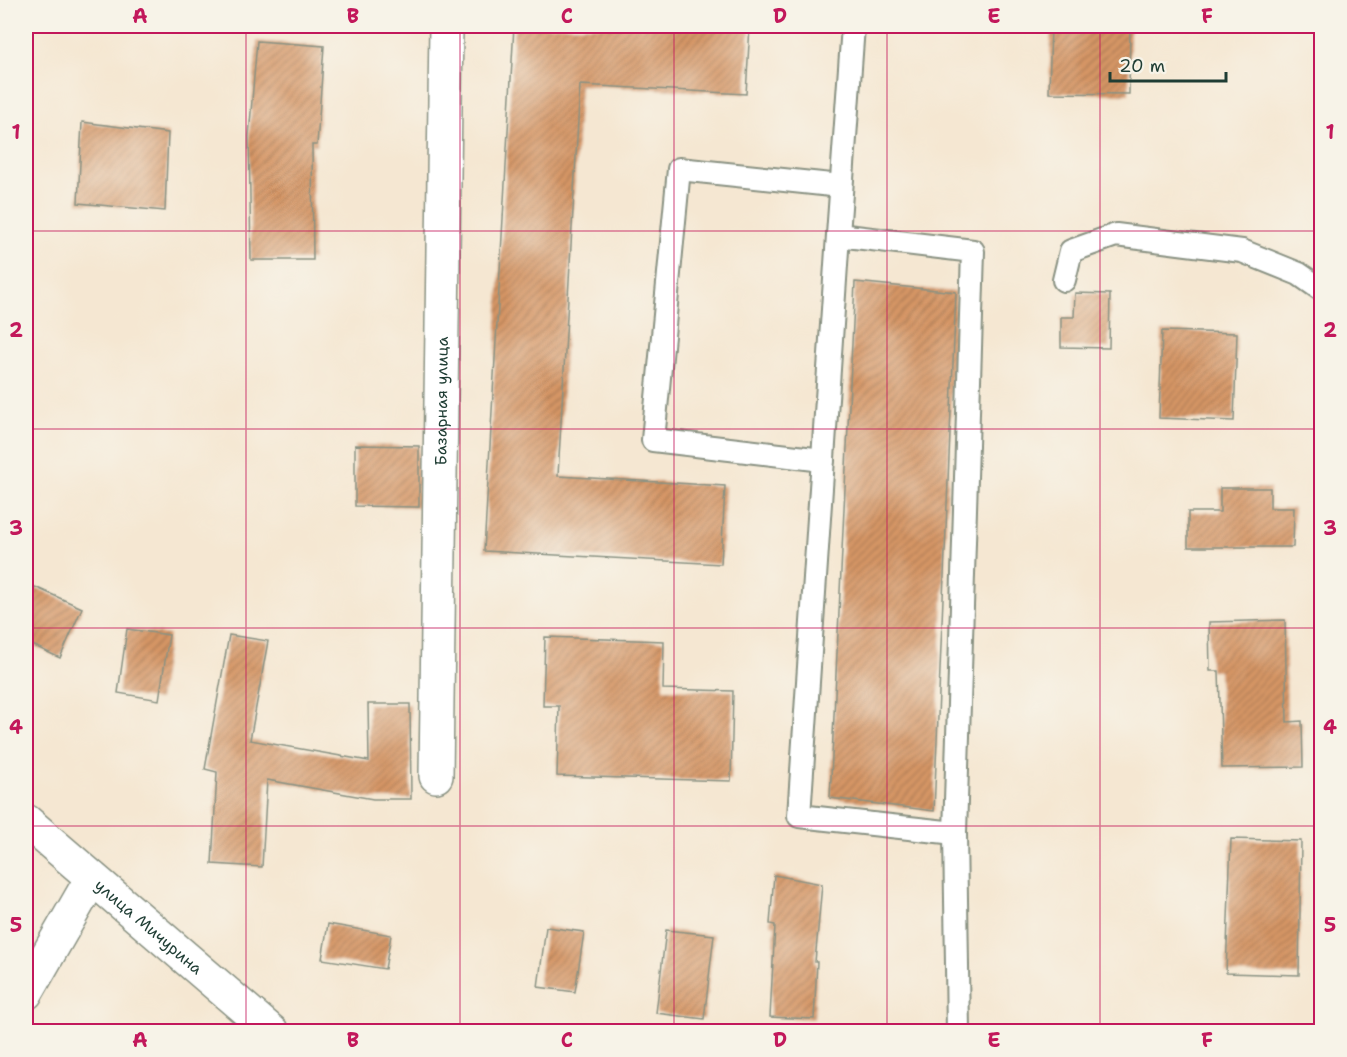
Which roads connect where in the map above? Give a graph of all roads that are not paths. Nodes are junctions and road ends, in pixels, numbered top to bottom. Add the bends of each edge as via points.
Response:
1 (446, 26) edge
2 (853, 26) edge
3 (841, 186) junction
4 (837, 236) junction
5 (1064, 280) dead end
6 (1322, 290) edge
7 (823, 460) junction
8 (436, 776) dead end
9 (26, 821) edge
10 (955, 834) junction
11 (92, 878) junction
12 (26, 993) edge
13 (272, 1032) edge
14 (958, 1032) edge

1 - 8 street, Базарная улица
2 - 3 lane
3 - 4 lane
3 - 7 lane via 679,169 653,440
4 - 7 lane
4 - 10 lane via 973,251
5 - 6 lane via 1071,252 1116,235 1242,251 1299,274
7 - 10 lane via 799,816
9 - 11 street, улица Мичурина
10 - 14 lane
11 - 12 street
11 - 13 street, улица Мичурина

